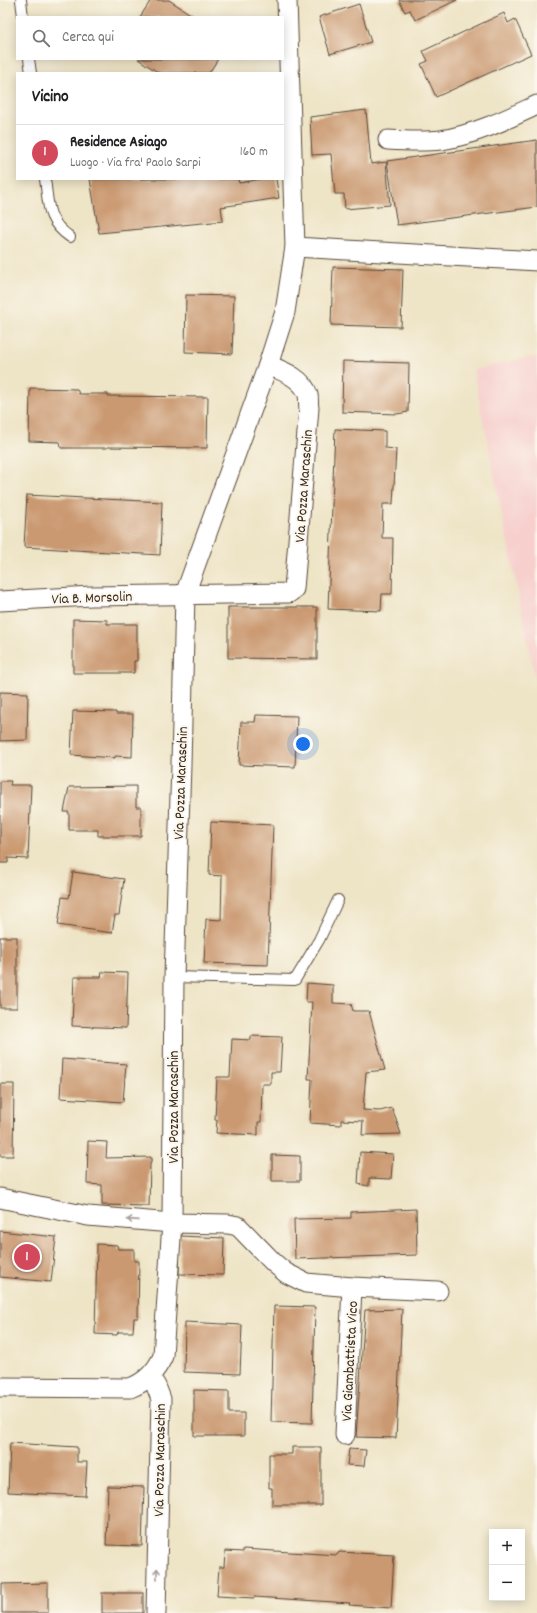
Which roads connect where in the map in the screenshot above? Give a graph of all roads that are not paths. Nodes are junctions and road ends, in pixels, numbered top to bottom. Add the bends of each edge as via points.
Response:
1 (21, 0) edge
2 (287, 0) edge
3 (23, 16) edge
4 (29, 60) edge
5 (31, 72) edge
6 (537, 105) edge
7 (388, 140) dead end
8 (45, 180) edge
9 (70, 237) dead end
10 (295, 247) junction
11 (537, 262) edge
12 (268, 365) junction
13 (185, 594) junction
14 (0, 601) edge
15 (338, 900) dead end
16 (174, 977) junction
17 (0, 1198) edge
18 (172, 1223) junction
19 (352, 1287) junction
20 (438, 1292) dead end
21 (150, 1377) junction
22 (0, 1387) edge
23 (345, 1435) dead end
24 (156, 1613) edge

1 - 3 lane
2 - 10 street, Via Pozza Maraschin
4 - 5 lane
6 - 7 street via 501,121 441,140
8 - 9 lane via 50,214 58,229
10 - 11 street
10 - 12 street, Via Pozza Maraschin via 285,312
12 - 13 street, Via Pozza Maraschin
12 - 13 street, Via Pozza Maraschin via 286,372 302,384 308,394 294,589 289,593
13 - 14 street, Via B. Morsolin
13 - 16 street, Via Pozza Maraschin
15 - 16 lane via 319,940 295,980
16 - 18 street, Via Pozza Maraschin
18 -> 17 street, Via Giambattista Vico via 88,1216
18 - 19 street, Via Giambattista Vico via 238,1226 286,1273 306,1283
18 - 21 street, Via Pozza Maraschin via 163,1356
19 - 20 street, Via Giambattista Vico
19 - 23 street, Via Giambattista Vico
21 - 22 street via 130,1388
24 -> 21 street, Via Pozza Maraschin via 161,1399

